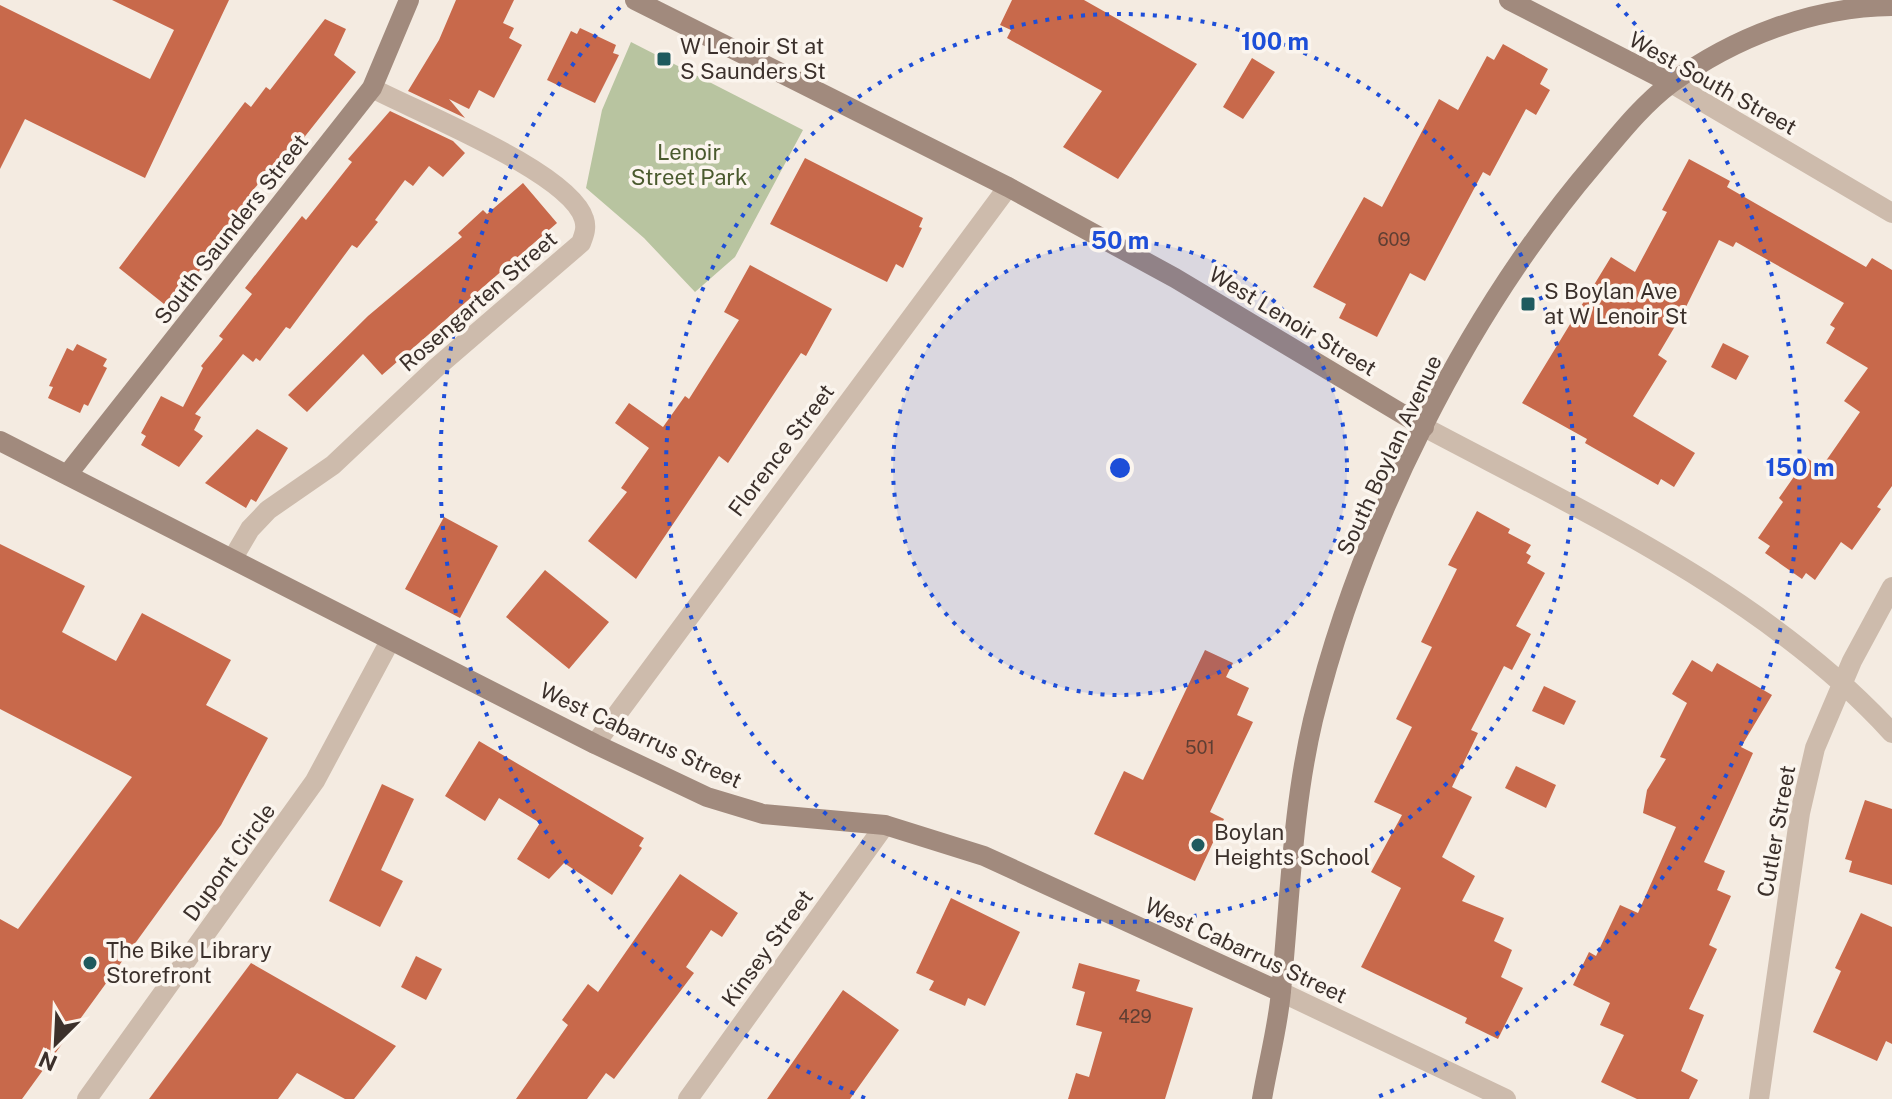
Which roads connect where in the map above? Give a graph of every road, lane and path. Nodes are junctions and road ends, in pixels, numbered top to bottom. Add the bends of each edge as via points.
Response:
1 (409, 0) edge
2 (635, 0) edge
3 (1509, 0) edge
4 (1892, 6) edge
5 (1671, 83) junction
6 (372, 88) junction
7 (1008, 187) junction
8 (1892, 213) edge
9 (1424, 427) junction
10 (0, 441) edge
11 (67, 475) junction
12 (233, 558) junction
13 (1892, 587) edge
14 (390, 641) junction
15 (1843, 681) junction
16 (1892, 733) edge
17 (595, 744) junction
18 (885, 825) junction
19 (1281, 992) junction
20 (87, 1099) edge
21 (688, 1099) edge
22 (1262, 1099) edge
23 (1506, 1099) edge
24 (1759, 1099) edge

1 - 6 street, South Saunders Street
2 - 7 street, West Lenoir Street
3 - 5 street, West South Street
4 - 5 street, South Boylan Avenue via 1855,6 1802,17 1753,37
5 - 8 street, West South Street
5 - 9 street, South Boylan Avenue via 1641,110 1516,262
6 - 11 street, South Saunders Street
6 - 12 street, Rosengarten Street via 549,179 578,207 585,230 581,243 333,465 268,510
7 - 9 street, West Lenoir Street via 1175,278
7 - 17 street, Florence Street
9 - 15 street, West Lenoir Street via 1647,546
9 - 19 street, South Boylan Avenue via 1361,567 1313,722 1292,852
10 - 11 street, West Cabarrus Street
11 - 12 street, West Cabarrus Street
12 - 14 street, West Cabarrus Street
13 - 15 street, Cutler Street
14 - 17 street, West Cabarrus Street
14 - 20 street, Dupont Circle via 315,781
15 - 16 street, West Lenoir Street
15 - 24 street, Cutler Street via 1815,748 1800,813
17 - 18 street, West Cabarrus Street via 707,797 763,814
18 - 19 street, West Cabarrus Street via 984,856
18 - 21 street, Kinsey Street
19 - 22 street, South Boylan Avenue
19 - 23 street, West Cabarrus Street

